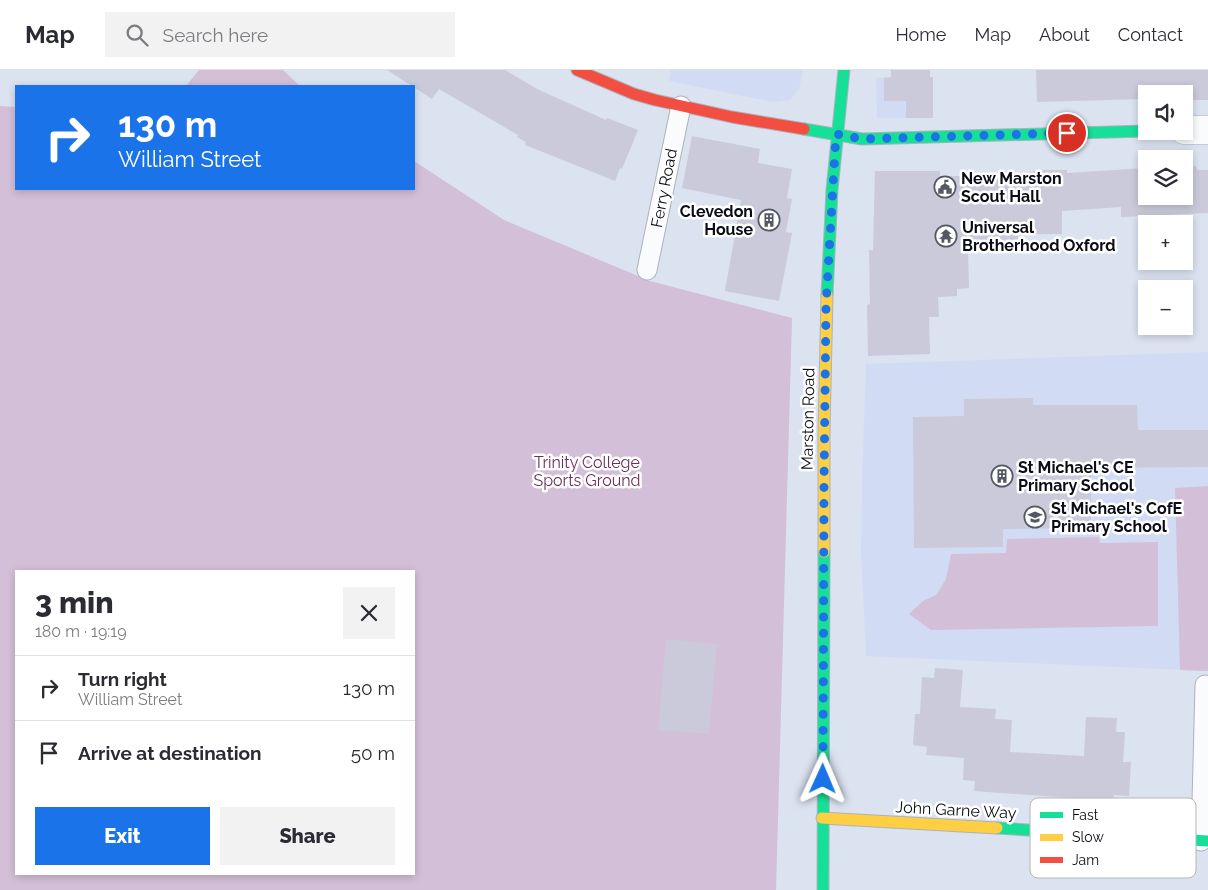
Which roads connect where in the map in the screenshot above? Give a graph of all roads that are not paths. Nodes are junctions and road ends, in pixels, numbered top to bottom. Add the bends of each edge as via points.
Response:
1 (577, 70) edge
2 (844, 70) edge
3 (681, 106) junction
4 (1193, 130) edge
5 (1208, 130) edge
6 (1138, 131) edge
7 (836, 134) junction
8 (647, 270) dead end
9 (1205, 685) dead end
10 (822, 818) junction
11 (1030, 830) edge
12 (1205, 841) edge
13 (823, 890) edge

1 - 3 street via 634,94
2 - 7 street, Marston Road
3 - 7 street
3 - 8 lane, Ferry Road
4 - 5 street
6 - 7 street via 862,139
7 - 10 street, Marston Road via 826,306
9 - 12 lane
10 - 11 street, John Garne Way
10 - 13 street, Marston Road

